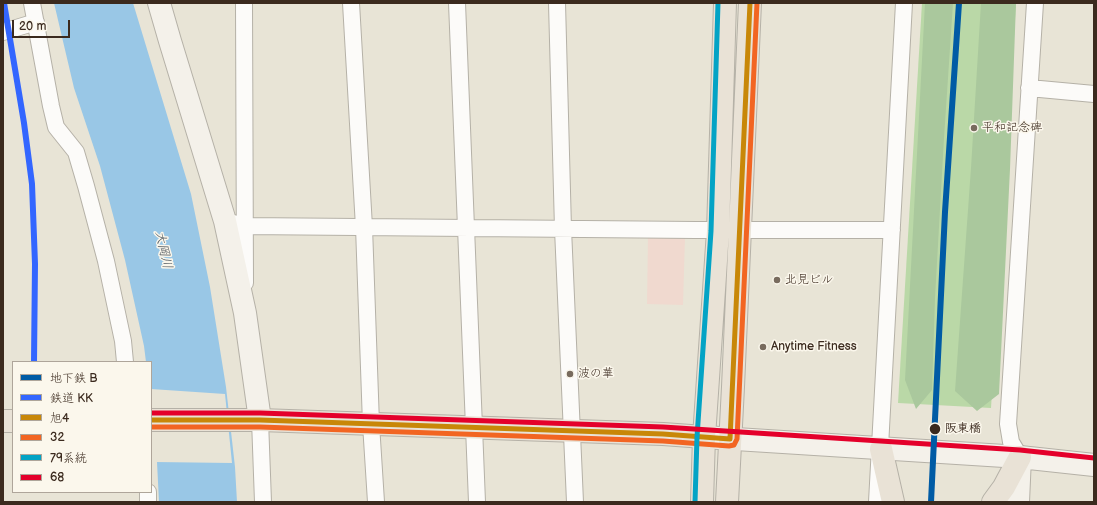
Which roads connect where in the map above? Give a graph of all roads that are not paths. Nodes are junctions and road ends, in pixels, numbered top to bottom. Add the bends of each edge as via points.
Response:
1 (32, 3) edge
2 (159, 3) edge
3 (244, 3) edge
4 (351, 3) edge
5 (457, 3) edge
6 (557, 3) edge
7 (725, 3) edge
8 (750, 3) edge
9 (904, 3) edge
10 (1034, 3) edge
11 (36, 22) junction
12 (3, 32) edge
13 (1029, 88) junction
14 (1094, 94) edge
15 (235, 223) junction
16 (364, 226) junction
17 (467, 228) junction
18 (563, 229) junction
19 (892, 230) junction
20 (718, 231) junction
21 (740, 231) junction
22 (125, 361) edge
23 (152, 420) edge
24 (260, 420) junction
25 (371, 424) junction
26 (474, 428) junction
27 (572, 432) junction
28 (704, 437) junction
29 (730, 439) junction
30 (881, 449) junction
31 (1020, 457) junction
32 (1094, 465) edge
33 (263, 502) edge
34 (376, 502) edge
35 (477, 502) edge
36 (574, 502) edge
37 (702, 502) edge
38 (727, 502) edge
39 (877, 502) edge
40 (893, 502) edge
41 (993, 502) edge
42 (1018, 502) edge

1 - 11 street
2 - 15 street via 170,42
3 - 15 street
4 - 16 street
5 - 17 street
6 - 18 street
7 - 20 main road
8 - 21 main road
9 - 19 street
10 - 13 street
11 - 12 street
11 - 22 street via 56,126 76,152 106,261
13 - 14 street
13 - 31 street via 1008,424 1011,442
15 - 16 street
15 - 24 street
16 - 17 street
16 - 25 street
17 - 18 street
17 - 26 street
18 - 20 street
18 - 27 street
19 - 21 street
19 - 30 street
20 - 21 street
20 - 28 main road
21 - 29 main road
23 - 24 main road
24 - 25 main road
24 - 33 street
25 - 26 main road
25 - 34 street
26 - 27 main road
26 - 35 street
27 - 28 main road
27 - 36 street
28 - 29 street
28 - 37 main road
29 - 30 street
29 - 38 main road
30 - 31 street
30 - 39 street
30 - 40 main road
31 - 32 street
31 - 41 main road
31 - 42 street

